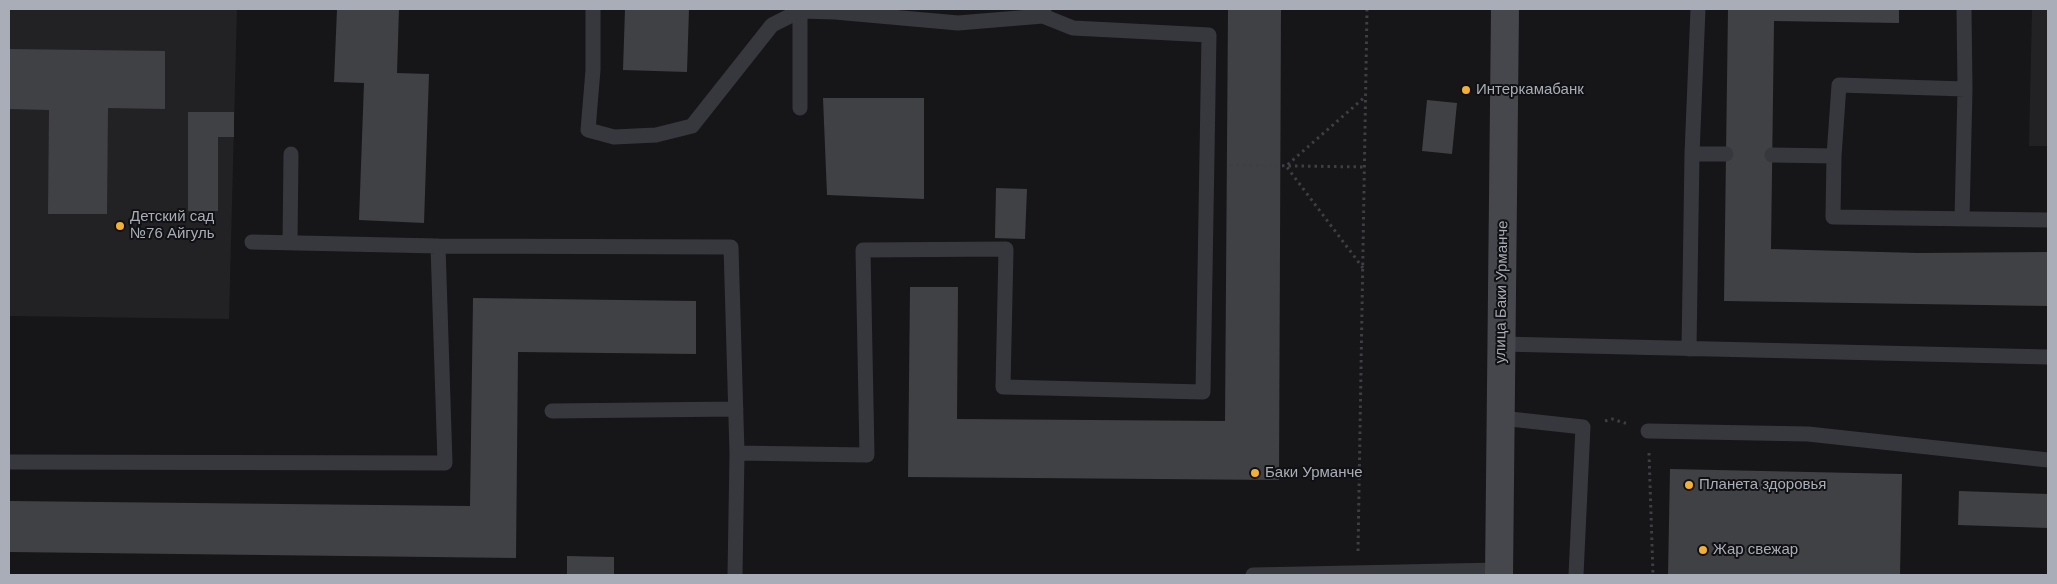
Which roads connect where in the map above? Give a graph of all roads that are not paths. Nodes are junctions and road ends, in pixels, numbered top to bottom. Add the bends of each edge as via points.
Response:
1 (594, 9) edge
2 (1506, 9) edge
3 (1698, 9) edge
4 (1964, 9) edge
5 (800, 11) junction
6 (835, 11) edge
7 (1044, 12) edge
8 (1965, 89) junction
9 (800, 108) dead end
10 (291, 154) dead end
11 (1692, 154) junction
12 (1726, 154) dead end
13 (1772, 155) dead end
14 (1834, 156) junction
15 (1962, 219) junction
16 (2048, 220) edge
17 (252, 242) dead end
18 (290, 243) junction
19 (438, 246) junction
20 (1502, 344) junction
21 (1690, 349) junction
22 (2048, 357) edge
23 (736, 410) junction
24 (552, 411) dead end
25 (1501, 418) junction
26 (1648, 431) road end
27 (737, 454) junction
28 (2048, 460) edge
29 (9, 462) edge
30 (1499, 573) edge
31 (735, 575) edge
32 (1253, 575) edge
33 (1576, 575) edge

1 - 5 lane via 588,130 614,137 656,135 692,126 772,24
2 - 20 street, улица Баки Урманче
3 - 11 lane
4 - 8 lane
5 - 6 lane
5 - 9 lane
6 - 7 lane via 958,23
7 - 27 lane via 1073,28 1208,35 1203,392 1004,387 1006,249 863,250 867,455
8 - 14 lane via 1839,85
8 - 15 lane
10 - 18 lane
11 - 12 lane
11 - 21 lane
13 - 14 lane
14 - 15 lane via 1833,217
15 - 16 lane
17 - 18 lane
18 - 19 lane
19 - 23 lane via 731,247
19 - 29 lane via 446,463
20 - 21 lane
20 - 25 street, улица Баки Урманче
21 - 22 lane
23 - 24 lane
23 - 27 lane
25 - 30 street, улица Баки Урманче
25 - 33 lane via 1583,427
26 - 28 lane via 1808,434
27 - 31 lane
30 - 32 lane

